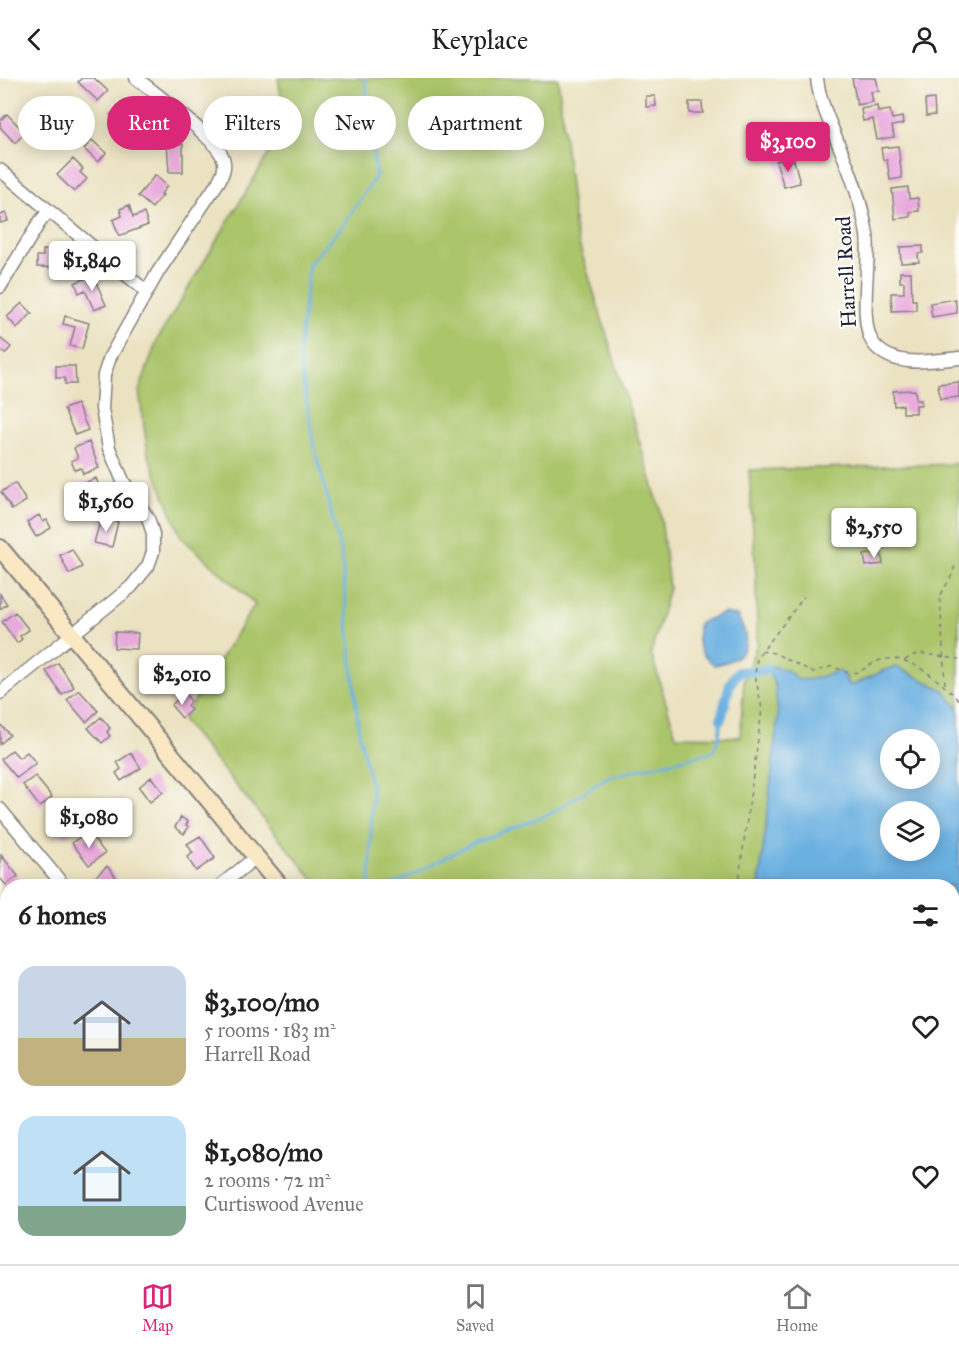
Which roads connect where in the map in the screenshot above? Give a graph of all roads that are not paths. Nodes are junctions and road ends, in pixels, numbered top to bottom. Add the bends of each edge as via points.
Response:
1 (136, 78) edge
2 (817, 78) edge
3 (0, 170) edge
4 (49, 211) junction
5 (0, 287) edge
6 (147, 292) junction
7 (959, 358) edge
8 (0, 548) edge
9 (72, 636) junction
10 (0, 693) edge
11 (0, 809) edge
12 (256, 857) junction
13 (58, 879) edge
14 (229, 879) edge
15 (274, 879) edge

1 - 6 street via 198,129 219,153 224,168
2 - 7 street, Harrell Road via 823,106 863,210 868,250 869,336 884,353 905,361
3 - 4 street
4 - 5 street
4 - 6 street
6 - 9 street via 110,357 104,375 102,409 114,462 148,518 153,552 142,575
8 - 9 street
9 - 10 street
9 - 12 street
11 - 13 street
12 - 14 street
12 - 15 street

